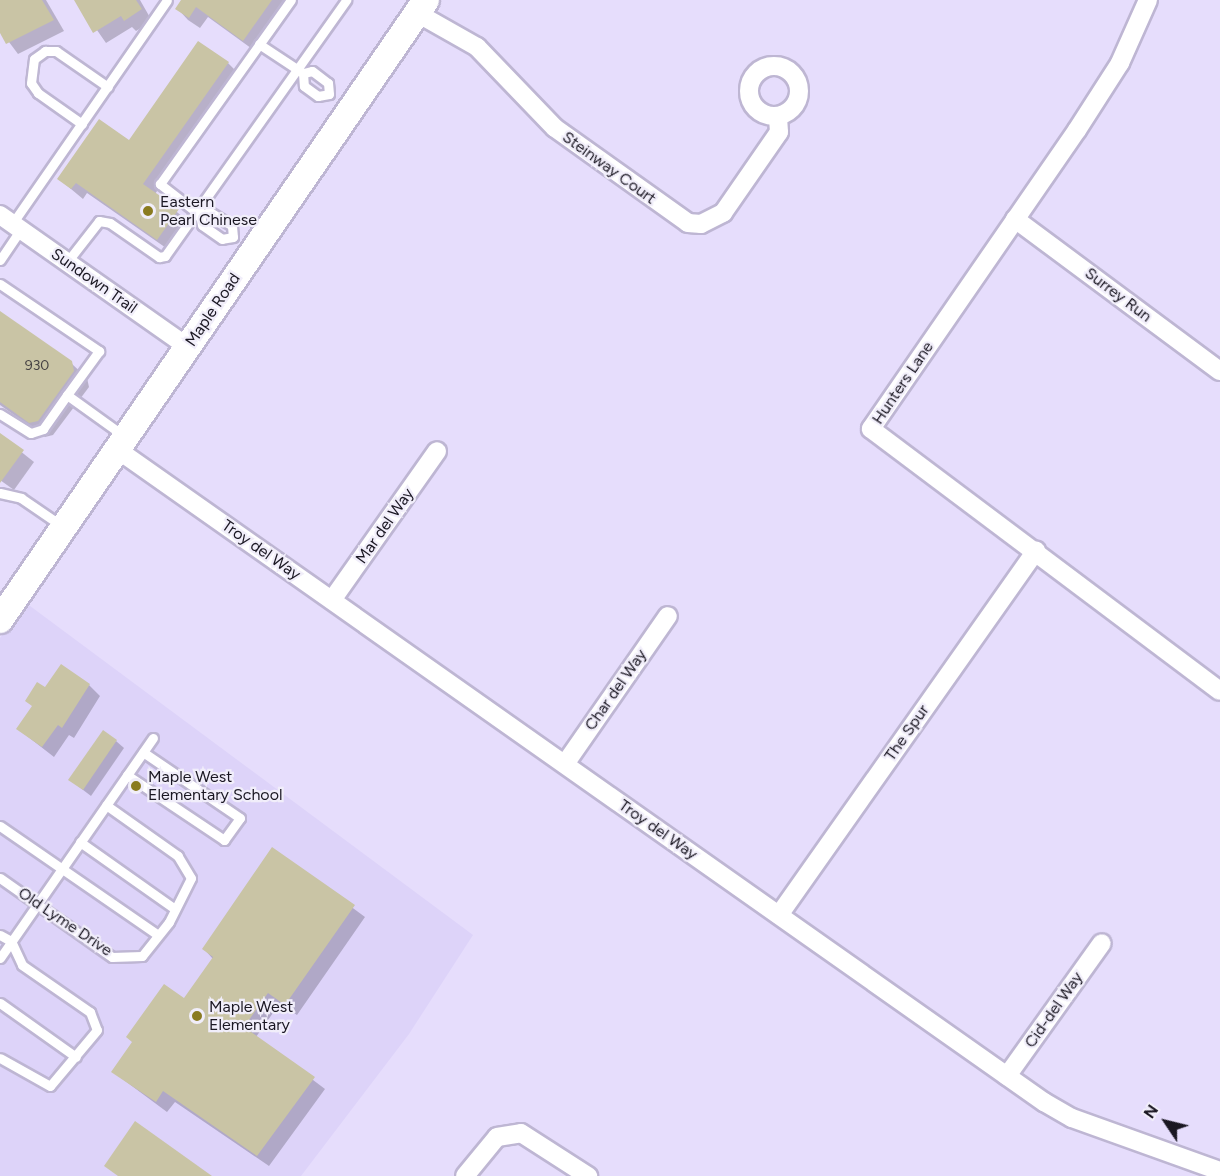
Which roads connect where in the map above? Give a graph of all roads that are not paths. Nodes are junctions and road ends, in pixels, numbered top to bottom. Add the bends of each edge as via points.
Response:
1 (167, 0) edge
2 (291, 0) edge
3 (346, 0) edge
4 (1148, 0) edge
5 (422, 7) edge
6 (259, 44) junction
7 (299, 71) junction
8 (108, 87) junction
9 (337, 106) junction
10 (778, 116) dead end
11 (82, 124) junction
12 (198, 213) junction
13 (1015, 219) junction
14 (11, 223) edge
15 (243, 245) junction
16 (0, 261) edge
17 (67, 262) junction
18 (0, 284) edge
19 (188, 347) junction
20 (1220, 371) edge
21 (68, 395) junction
22 (0, 414) edge
23 (122, 444) junction
24 (437, 451) dead end
25 (0, 493) edge
26 (64, 528) junction
27 (1036, 551) junction
28 (332, 600) junction
29 (668, 615) dead end
30 (0, 620) edge
31 (1220, 691) edge
32 (153, 738) dead end
33 (143, 752) junction
34 (565, 764) junction
35 (127, 775) junction
36 (106, 804) junction
37 (0, 826) edge
38 (80, 842) junction
39 (61, 868) junction
40 (0, 878) edge
41 (36, 904) junction
42 (175, 909) junction
43 (779, 915) junction
44 (0, 934) edge
45 (158, 935) junction
46 (11, 941) junction
47 (1101, 943) dead end
48 (0, 958) edge
49 (0, 1003) edge
50 (0, 1058) edge
51 (76, 1058) junction
52 (1007, 1076) junction
53 (1220, 1171) edge
54 (465, 1176) edge
55 (588, 1176) edge

1 - 8 lane
2 - 6 lane
3 - 7 lane
4 - 13 street, Hunters Lane via 1120,63
5 - 9 main road, Maple Road
5 - 10 street, Steinway Court via 477,47 555,128 688,223 701,224 723,213 779,132
6 - 7 lane
6 - 12 lane via 160,184
7 - 9 lane via 304,86
7 - 9 lane via 312,71 328,83
7 - 12 lane
8 - 11 lane
8 - 11 lane via 56,51 45,51 34,59 31,83 38,93
9 - 15 main road, Maple Road
11 - 14 lane
12 - 15 lane via 202,225 222,239
12 - 15 lane via 210,212 232,226
12 - 17 lane via 165,256 159,257 110,224 99,221
13 - 20 street, Surrey Run
13 - 27 street, Hunters Lane via 872,429
14 - 16 lane
14 - 17 street, Sundown Trail
15 - 19 main road, Maple Road
17 - 19 street, Sundown Trail
18 - 21 lane via 99,351
19 - 23 main road, Maple Road
21 - 22 lane via 43,429 31,433
21 - 23 lane
23 - 26 main road, Maple Road
23 - 28 street, Troy del Way
24 - 28 street, Mar del Way
25 - 26 lane via 21,498
26 - 30 main road, Maple Road
27 - 31 street, Hunters Lane
27 - 43 street, The Spur
28 - 34 street, Troy del Way
29 - 34 street, Char del Way
32 - 33 lane
33 - 35 lane
33 - 35 lane via 240,818 224,840
34 - 43 street, Troy del Way
35 - 36 lane
36 - 38 lane
36 - 42 lane, Old Lyme Drive via 178,856 191,878
37 - 39 lane
38 - 39 lane
38 - 42 lane
39 - 41 lane
39 - 45 lane
40 - 41 lane, Old Lyme Drive
41 - 45 lane, Old Lyme Drive via 112,957 142,956
41 - 46 lane
42 - 45 lane, Old Lyme Drive
43 - 52 street, Troy del Way
44 - 46 lane
46 - 48 lane
46 - 51 lane via 22,965 90,1012 97,1029
47 - 52 street, Cid-del Way
49 - 51 lane
50 - 51 lane via 50,1086
52 - 53 street, Troy del Way via 1072,1118
54 - 55 street via 497,1137 521,1133

